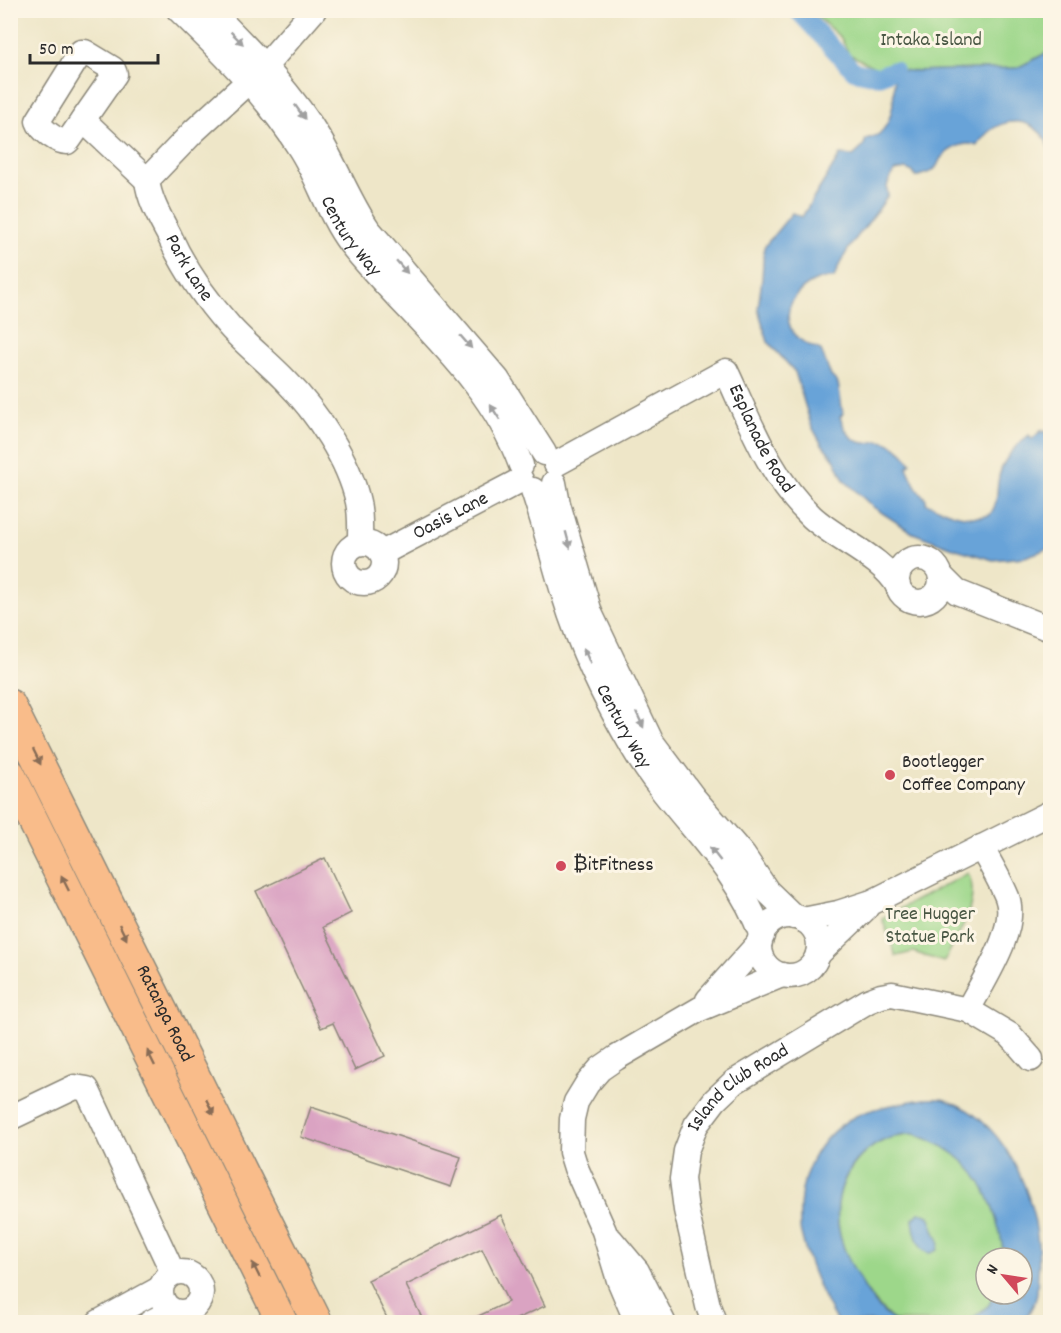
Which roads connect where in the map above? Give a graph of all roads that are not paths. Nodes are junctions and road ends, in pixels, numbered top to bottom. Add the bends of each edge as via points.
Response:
1 (179, 10) edge
2 (210, 10) edge
3 (314, 10) edge
4 (257, 73) junction
5 (83, 120) dead end
6 (147, 180) junction
7 (538, 472) junction
8 (360, 543) junction
9 (382, 553) junction
10 (867, 556) junction
11 (907, 563) junction
12 (949, 584) junction
13 (898, 586) junction
14 (1050, 629) edge
15 (10, 705) edge
16 (10, 774) edge
17 (1050, 813) edge
18 (977, 849) junction
19 (872, 902) junction
20 (798, 919) junction
21 (761, 939) junction
22 (818, 954) junction
23 (782, 975) junction
24 (700, 1009) junction
25 (968, 1010) junction
26 (1031, 1059) dead end
27 (10, 1118) edge
28 (167, 1280) junction
29 (172, 1311) junction
30 (201, 1314) edge
31 (109, 1317) edge
32 (643, 1318) edge
33 (151, 1323) edge
34 (282, 1323) edge
35 (317, 1323) edge
36 (714, 1323) edge

1 - 4 street, Century Way
2 -> 4 street, Century Way
3 - 4 street
4 - 6 street
4 - 7 street, Century Way via 319,139 368,229 497,379 533,439
5 - 6 street
6 - 8 street, Park Lane via 172,243 211,303 298,393 327,435 357,499
7 - 9 street, Oasis Lane
7 - 10 street, Esplanade Road via 726,371 781,481 812,517
7 -> 20 street, Century Way via 558,504 590,613 651,741 743,855 767,891
21 -> 7 street, Century Way via 748,902 731,874 656,782 620,725 589,661 572,620 543,518
8 - 9 street via 373,544
8 - 9 street via 349,550 344,561 346,573 354,581 367,584 379,578 385,566
10 - 11 street, Esplanade Road
10 - 13 street, Esplanade Road via 888,571
11 - 12 street via 923,559 934,564
11 - 13 street via 899,572
12 - 13 street via 926,601 913,601
12 - 14 street
15 -> 35 main road, Ratanga Road
34 -> 16 main road, Ratanga Road
17 - 18 street
18 - 19 street
18 - 25 street via 1008,899 1009,910 1003,941
19 - 20 street via 838,913
19 - 22 street
20 - 21 street via 785,917 773,922
20 - 22 street via 810,925 817,935
21 - 23 street via 766,964
21 - 24 street
22 - 23 street via 803,973
23 - 24 street
24 - 32 street via 600,1069 576,1102 572,1119 571,1152 576,1168 604,1231 619,1280
25 - 26 street, Island Club Road via 1010,1035
25 - 36 street, Island Club Road via 905,996 881,996 734,1082 715,1100 696,1125 686,1151 682,1179
27 - 28 street via 75,1087 87,1089
28 - 29 street via 161,1297
28 - 30 street via 184,1271 195,1276 201,1285
28 - 31 street
29 - 30 street
29 - 33 street

